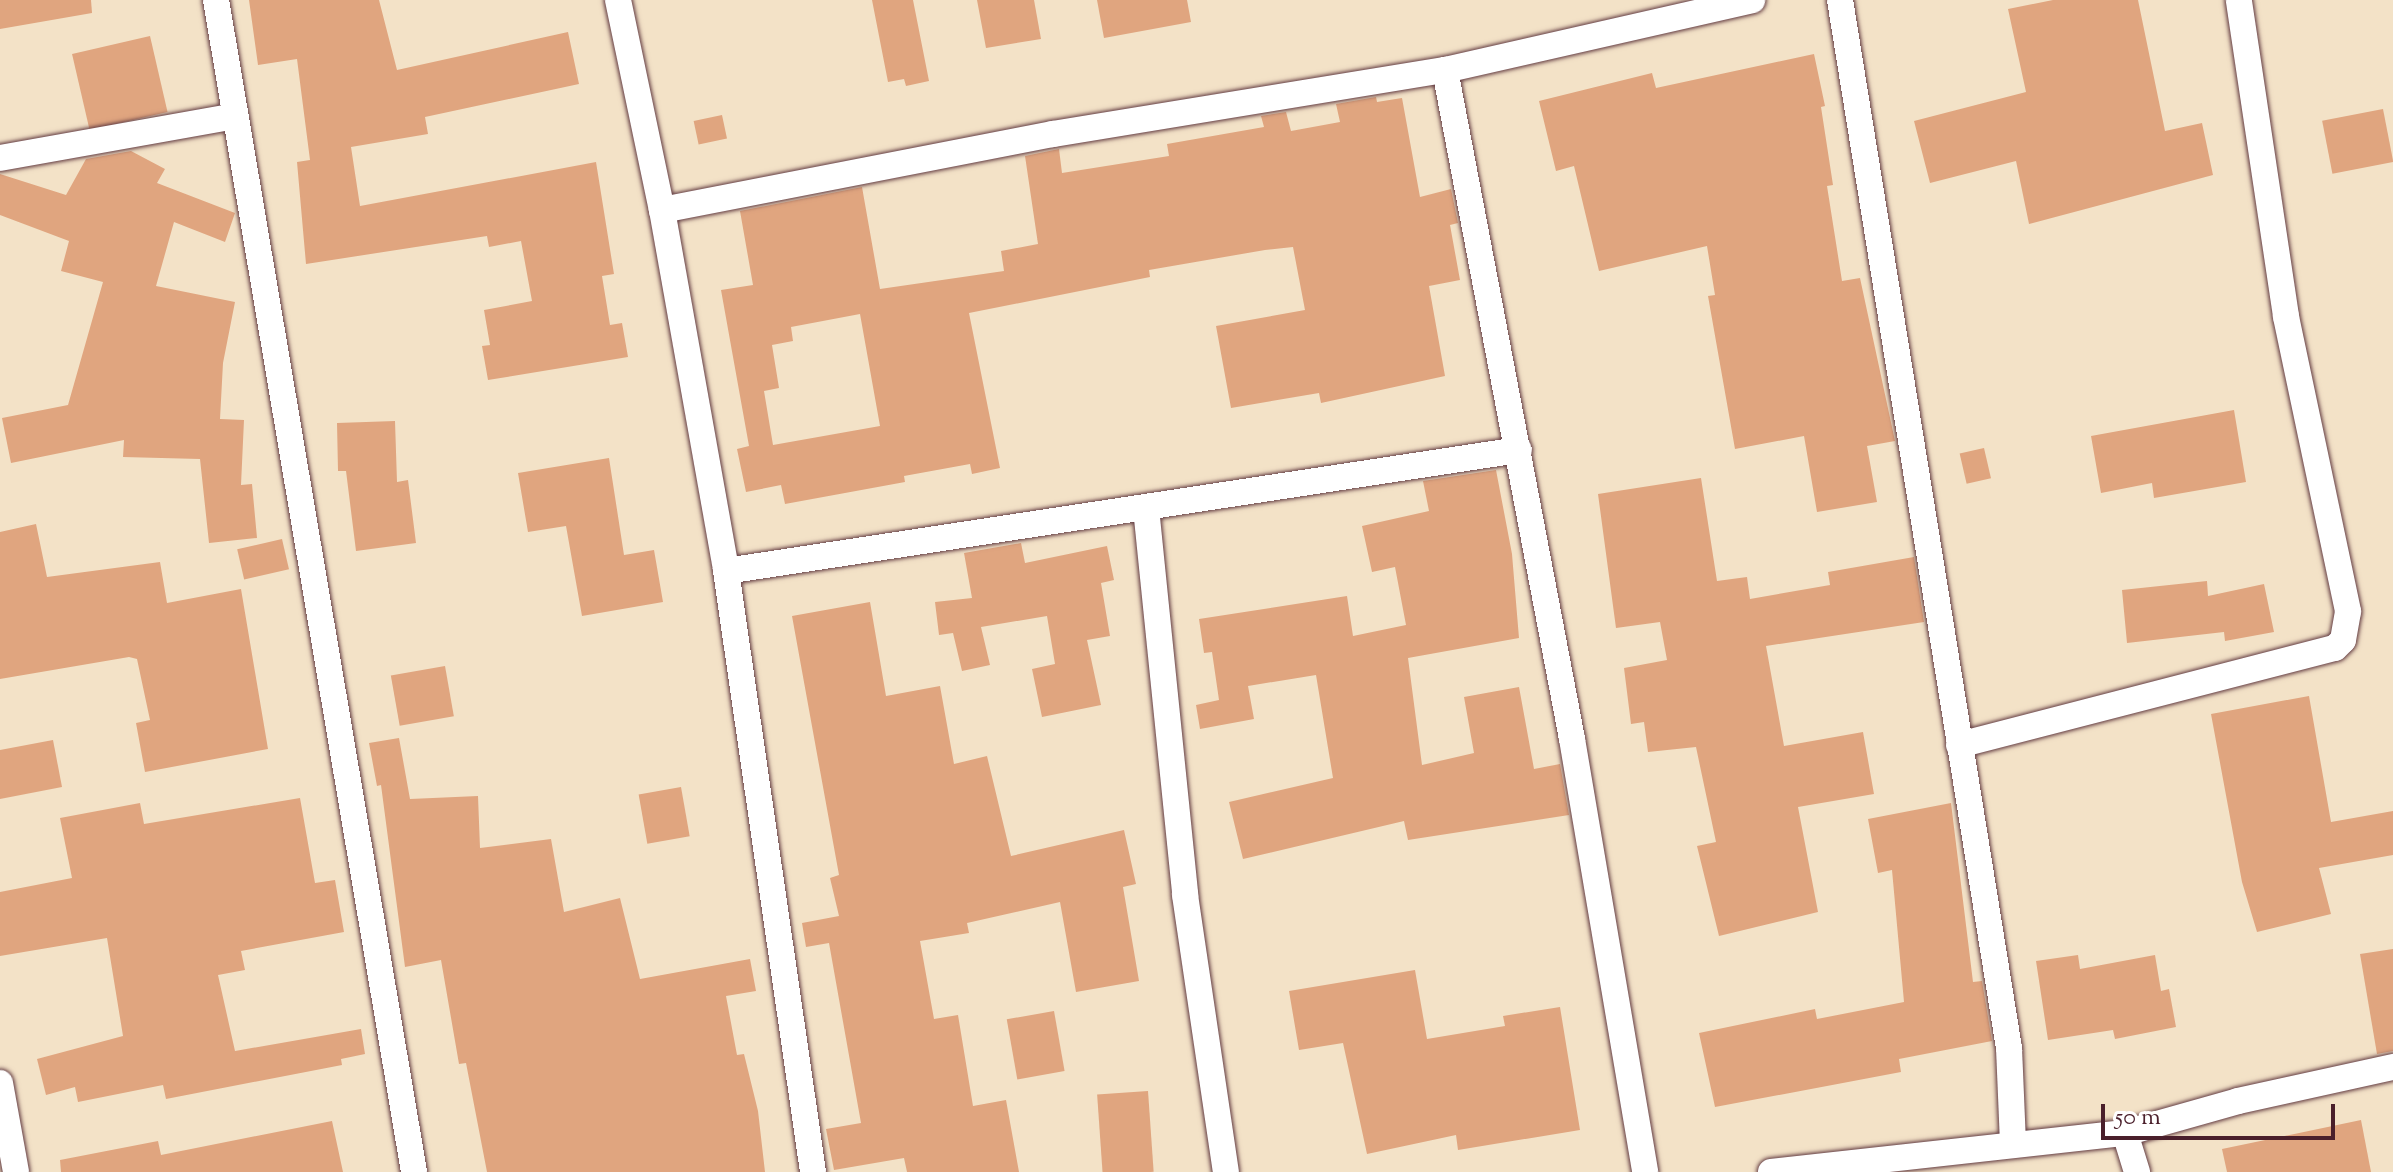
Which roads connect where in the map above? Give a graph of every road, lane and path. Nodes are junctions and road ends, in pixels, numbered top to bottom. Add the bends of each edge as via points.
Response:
1 (216, 0) edge
2 (618, 0) edge
3 (1752, 0) edge
4 (1840, 0) edge
5 (2239, 0) edge
6 (1445, 70) junction
7 (235, 116) junction
8 (0, 158) edge
9 (662, 210) junction
10 (1519, 450) junction
11 (1146, 508) junction
12 (726, 571) junction
13 (1959, 745) junction
14 (2393, 1067) edge
15 (0, 1083) edge
16 (2125, 1133) junction
17 (2013, 1143) junction
18 (16, 1172) edge
19 (414, 1172) edge
20 (813, 1172) edge
21 (1226, 1172) edge
22 (1645, 1172) edge
23 (1771, 1172) edge
24 (2137, 1172) edge

1 - 7 street
2 - 9 street
3 - 6 street
4 - 13 street
5 - 13 street via 2286,316 2348,611 2343,640 2335,648
6 - 9 street via 1053,134
6 - 10 street
7 - 8 street
7 - 19 street
9 - 12 street
10 - 11 street
10 - 22 street
11 - 12 street
11 - 21 street via 1185,895
12 - 20 street
13 - 17 street via 2009,1048
14 - 16 street via 2238,1101
15 - 18 street
16 - 17 street
16 - 24 street
17 - 23 street

